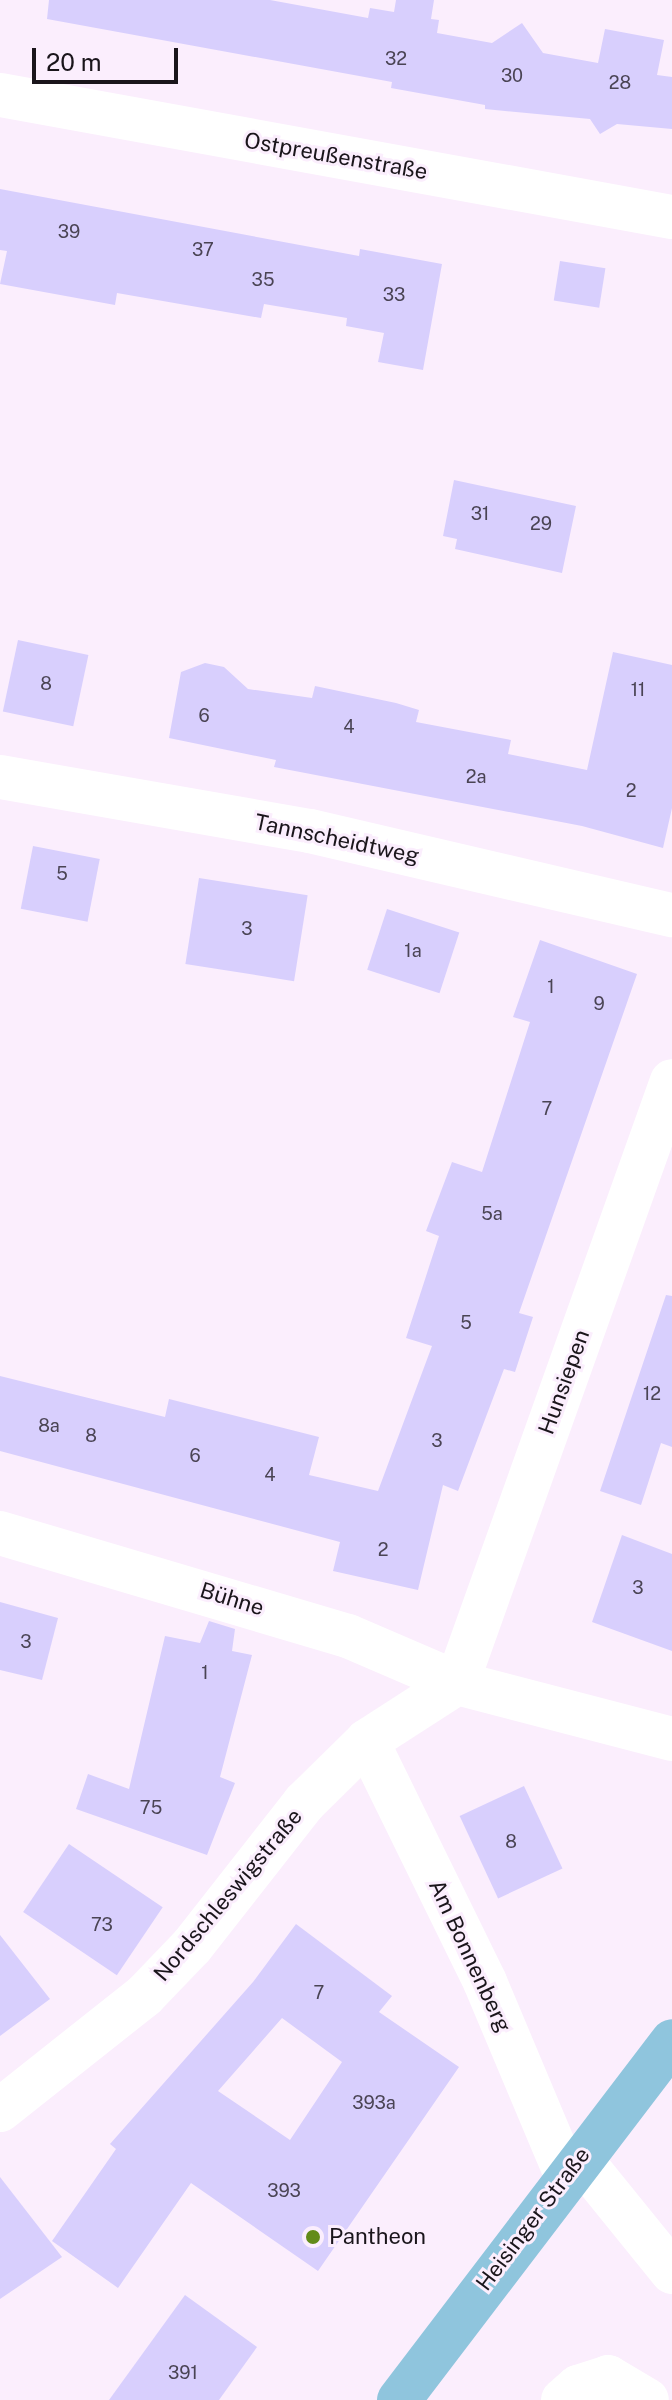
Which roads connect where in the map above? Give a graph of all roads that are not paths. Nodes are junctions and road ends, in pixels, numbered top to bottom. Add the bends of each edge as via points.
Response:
1 (0, 95) edge
2 (672, 217) edge
3 (0, 777) edge
4 (672, 915) edge
5 (672, 1081) edge
6 (0, 1533) edge
7 (457, 1683) junction
8 (672, 1739) edge
9 (367, 1741) junction
10 (672, 2041) edge
11 (0, 2110) edge
12 (572, 2166) junction
13 (672, 2272) edge
14 (399, 2400) edge
15 (563, 2400) edge
16 (647, 2400) edge

1 - 2 street, Ostpreußenstraße
3 - 4 street, Tannscheidtweg via 310,831
5 - 7 street, Hunsiepen
6 - 7 street, Bühne via 307,1623
7 - 8 street
7 - 9 street, Nordschleswigstraße
9 - 11 street, Nordschleswigstraße via 304,1803 192,1946 144,1996
9 - 12 street, Am Bonnenberg
10 - 12 main road, Heisinger Straße
12 - 13 street, Am Bonnenberg
12 - 14 main road, Heisinger Straße
15 - 16 street via 578,2387 608,2377

